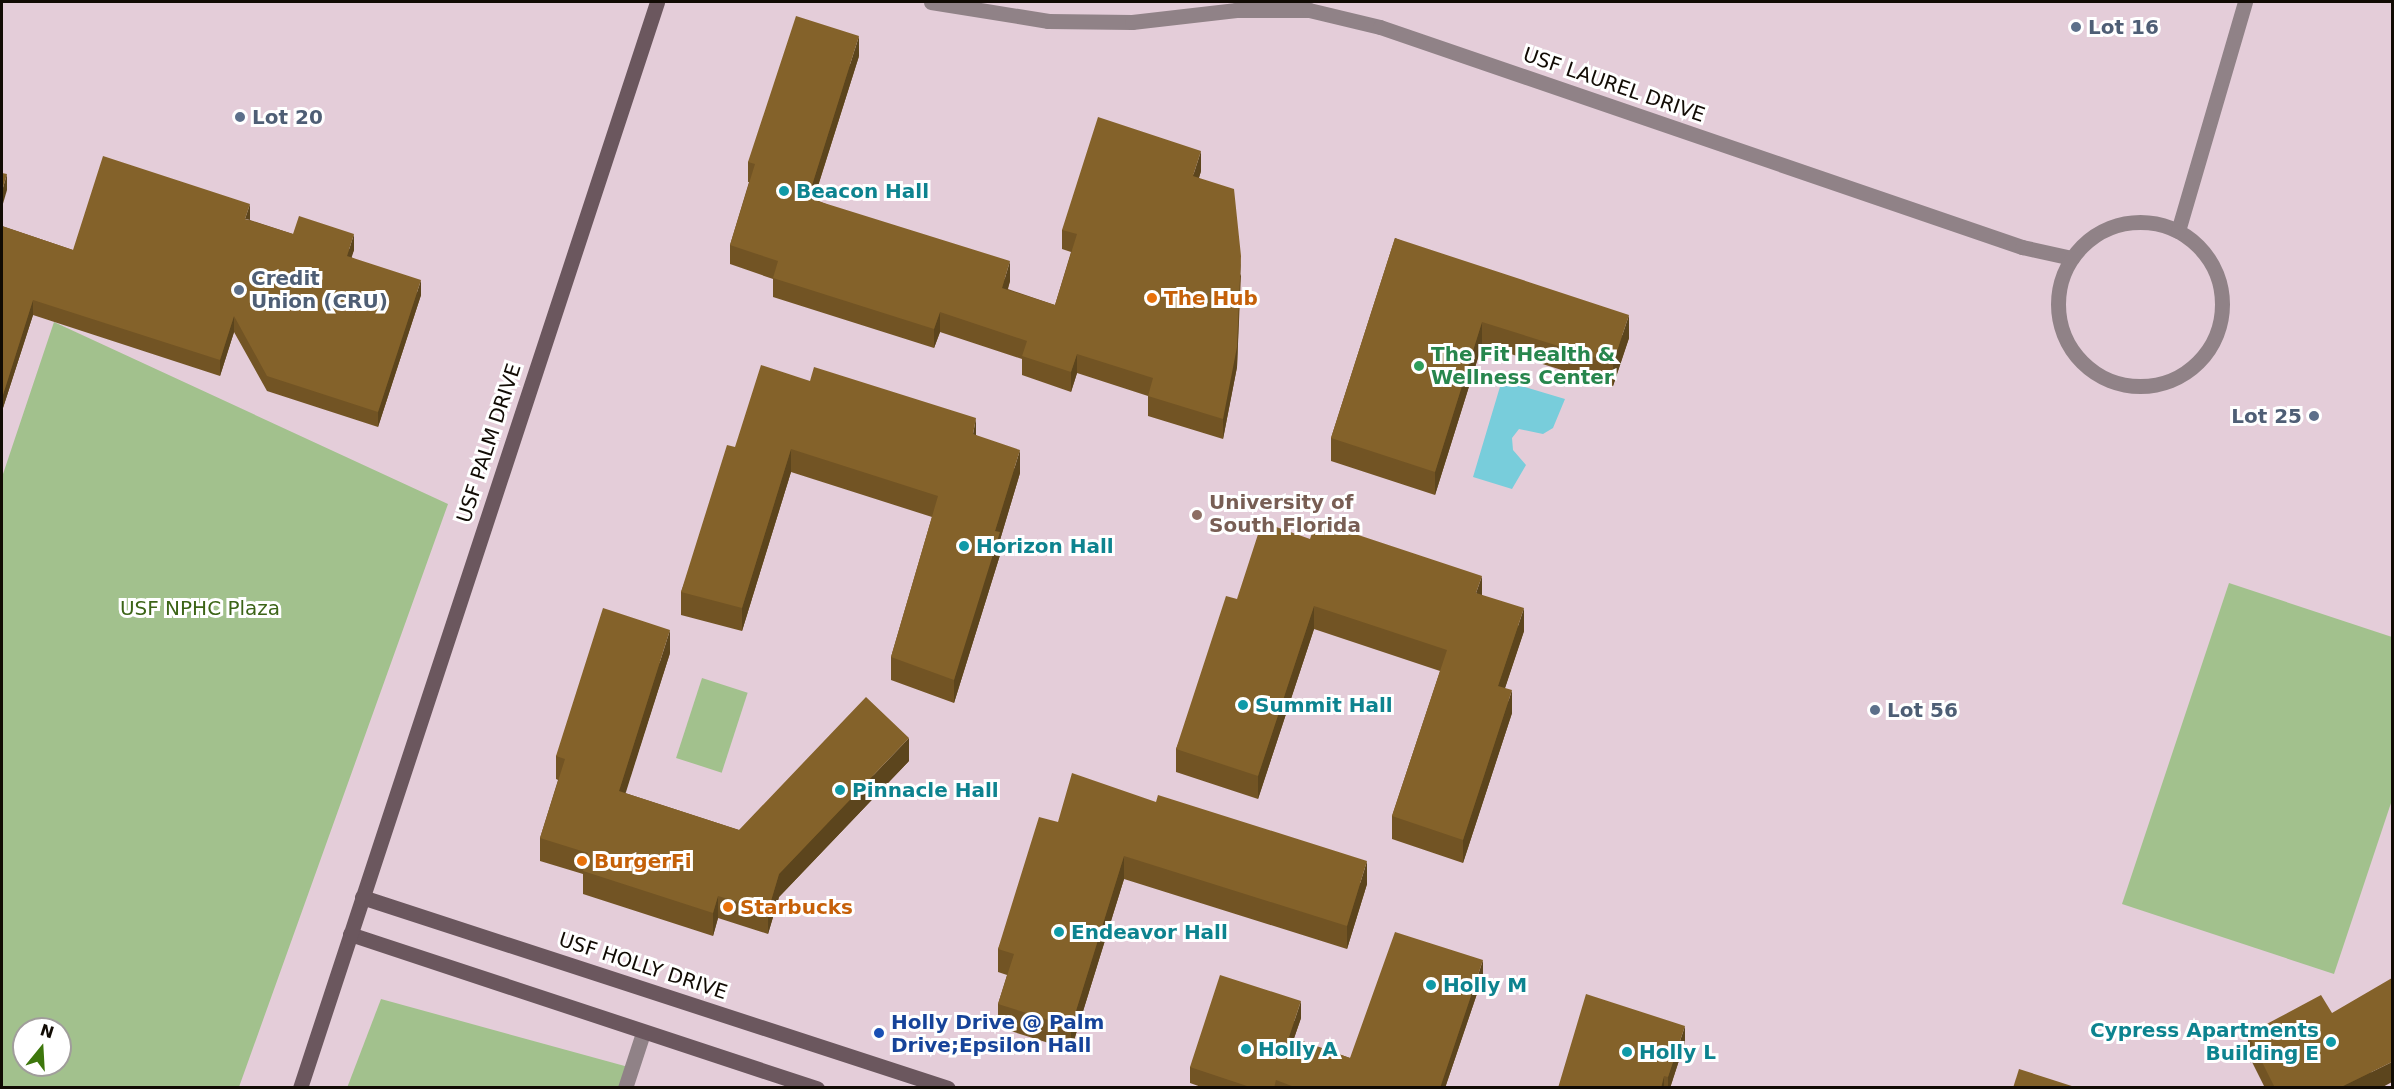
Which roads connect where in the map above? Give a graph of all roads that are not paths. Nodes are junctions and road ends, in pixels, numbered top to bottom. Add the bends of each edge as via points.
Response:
1 (657, 2) edge
2 (931, 2) edge
3 (2245, 2) edge
4 (2178, 231) junction
5 (2072, 258) junction
6 (362, 897) junction
7 (350, 934) junction
8 (643, 1033) junction
9 (300, 1088) edge
10 (625, 1088) edge
11 (818, 1088) edge
12 (948, 1088) edge

1 - 6 street, USF PALM DRIVE
2 - 5 street, USF LAUREL DRIVE via 1048,21 1132,22 1236,10 1309,10 1380,27 2022,247
3 - 4 street
4 - 5 street via 2152,223 2123,223 2097,233
4 - 5 street via 2199,247 2214,269 2222,294 2221,320 2212,345 2195,365 2173,380 2148,386 2122,384 2097,375 2076,356 2062,332 2057,304 2062,276
6 - 7 street
6 - 12 street, USF HOLLY DRIVE
7 - 8 street
7 - 9 street
8 - 10 street
8 - 11 street

